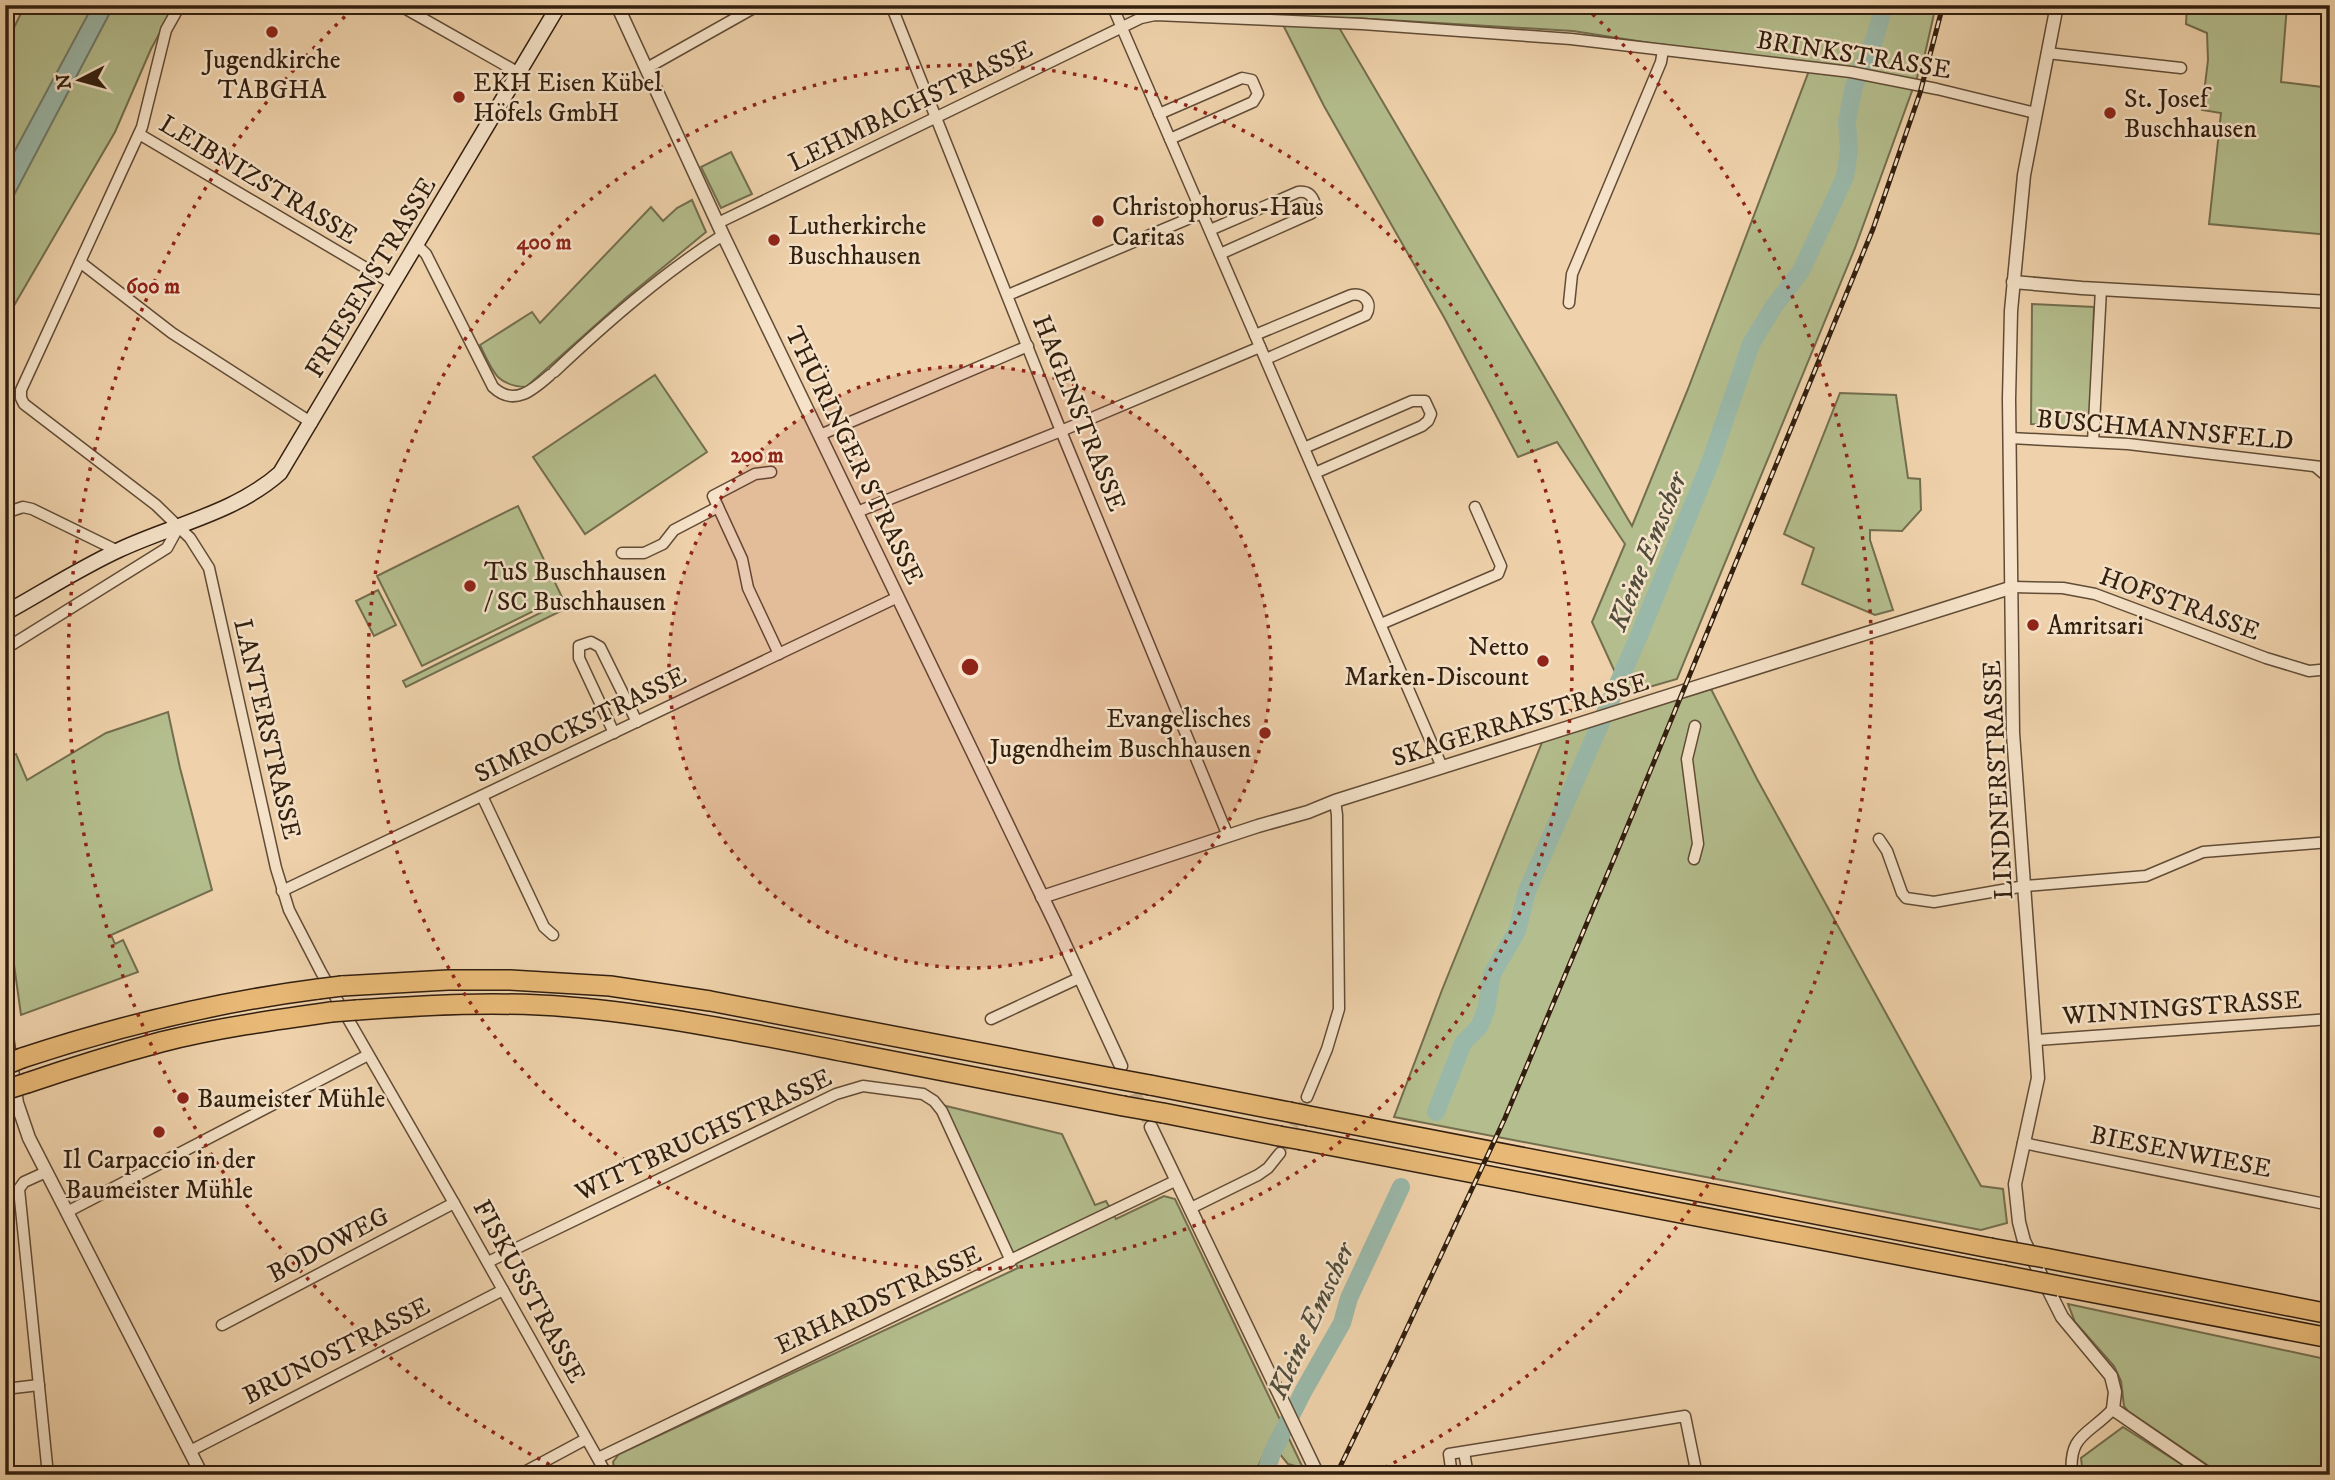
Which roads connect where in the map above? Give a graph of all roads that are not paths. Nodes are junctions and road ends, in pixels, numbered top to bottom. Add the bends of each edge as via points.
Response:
1 (180, 5) edge
2 (399, 5) edge
3 (606, 5) edge
4 (759, 5) edge
5 (891, 5) edge
6 (1112, 5) edge
7 (2057, 5) edge
8 (560, 6) edge
9 (619, 7) edge
10 (1122, 28) junction
11 (1663, 50) junction
12 (2047, 53) junction
13 (647, 68) junction
14 (2181, 68) dead end
15 (519, 73) junction
16 (2035, 113) junction
17 (1159, 114) junction
18 (935, 117) junction
19 (139, 135) junction
20 (1170, 139) junction
21 (1202, 213) junction
22 (720, 229) junction
23 (1210, 230) junction
24 (417, 245) junction
25 (1220, 254) junction
26 (80, 262) junction
27 (2013, 282) junction
28 (393, 285) junction
29 (2101, 289) junction
30 (1008, 295) junction
31 (2330, 302) edge
32 (1569, 303) dead end
33 (1255, 335) junction
34 (1028, 346) junction
35 (1260, 346) junction
36 (1266, 359) junction
37 (312, 423) junction
38 (1061, 430) junction
39 (820, 435) junction
40 (2010, 438) junction
41 (2093, 442) junction
42 (1304, 448) junction
43 (2316, 467) junction
44 (2330, 468) edge
45 (771, 472) dead end
46 (1315, 473) junction
47 (2330, 479) edge
48 (715, 502) junction
49 (1475, 507) dead end
50 (857, 512) junction
51 (5, 513) edge
52 (179, 526) junction
53 (118, 551) junction
54 (622, 553) dead end
55 (2013, 587) junction
56 (898, 597) junction
57 (5, 613) edge
58 (1381, 624) junction
59 (5, 649) edge
60 (779, 654) junction
61 (2330, 669) edge
62 (637, 722) junction
63 (1695, 726) dead end
64 (614, 733) junction
65 (1442, 767) junction
66 (481, 796) junction
67 (1335, 801) junction
68 (1228, 836) junction
69 (1879, 839) dead end
70 (2330, 842) edge
71 (1695, 859) dead end
72 (2025, 886) junction
73 (282, 891) junction
74 (1042, 897) junction
75 (554, 935) dead end
76 (1079, 978) junction
77 (991, 1019) dead end
78 (2330, 1019) edge
79 (5, 1024) edge
80 (2037, 1040) junction
81 (368, 1055) junction
82 (14, 1061) edge
83 (1117, 1072) junction
84 (5, 1090) edge
85 (1308, 1107) junction
86 (1157, 1120) junction
87 (412, 1131) joint
88 (2023, 1143) junction
89 (1280, 1144) junction
90 (46, 1172) junction
91 (1177, 1180) junction
92 (454, 1203) junction
93 (2330, 1205) edge
94 (1191, 1208) junction
95 (67, 1212) junction
96 (1011, 1261) junction
97 (488, 1262) junction
98 (503, 1290) junction
99 (2330, 1314) edge
100 (222, 1325) dead end
101 (2330, 1338) edge
102 (39, 1385) junction
103 (5, 1389) edge
104 (2113, 1409) junction
105 (586, 1438) junction
106 (190, 1451) junction
107 (1464, 1452) junction
108 (598, 1458) junction
109 (48, 1475) edge
110 (202, 1475) edge
111 (519, 1475) edge
112 (607, 1475) edge
113 (1318, 1475) edge
114 (1452, 1475) edge
115 (1468, 1475) edge
116 (1697, 1475) edge
117 (2072, 1475) edge
118 (2209, 1475) edge

1 - 19 street via 166,30
2 - 15 street
3 - 9 street
4 - 13 street
5 - 18 street, HAGENSTRASSE
6 - 10 street
7 - 12 street, LINDNERSTRASSE
8 - 15 main road, FRIESENSTRASSE
9 - 13 street, THÜRINGER STRASSE
10 - 11 street, BRINKSTRASSE via 1147,16 1172,15 1454,30
10 - 17 street
10 - 18 street, LEHMBACHSTRASSE
11 - 16 street, BRINKSTRASSE via 1895,79
11 - 32 street via 1572,274
12 - 14 street
12 - 16 street, LINDNERSTRASSE
13 - 22 street, THÜRINGER STRASSE
15 - 24 main road, FRIESENSTRASSE
16 - 27 street, LINDNERSTRASSE
17 - 20 street
17 - 20 street via 1242,78 1252,80 1258,94 1253,102
18 - 22 street, LEHMBACHSTRASSE
18 - 30 street, HAGENSTRASSE
19 - 26 street
19 - 28 street, LEIBNIZSTRASSE
20 - 21 street
21 - 23 street
21 - 30 street
22 - 24 street, LEHMBACHSTRASSE via 520,396 493,387 426,254
22 - 39 street, THÜRINGER STRASSE
23 - 25 street
23 - 25 street via 1298,192 1312,196 1312,213
24 - 28 main road, FRIESENSTRASSE
25 - 33 street
26 - 37 street via 172,333
26 - 52 street, LANTERSTRASSE via 20,398
27 - 29 street
27 - 40 street, LINDNERSTRASSE
28 - 37 main road, FRIESENSTRASSE
29 - 31 street
29 - 41 street
30 - 34 street, HAGENSTRASSE
33 - 35 street
33 - 36 street via 1351,295 1366,298 1366,315
34 - 38 street, HAGENSTRASSE
34 - 39 street
35 - 36 street
35 - 38 street
36 - 42 street
37 - 52 main road, FRIESENSTRASSE via 271,481
38 - 50 street
38 - 68 street, HAGENSTRASSE
39 - 50 street, THÜRINGER STRASSE
40 - 41 street, BUSCHMANNSFELD
40 - 55 street, LINDNERSTRASSE
41 - 43 street, BUSCHMANNSFELD
42 - 46 street
42 - 46 street via 1412,401 1425,401 1431,414 1428,421
43 - 44 street, BUSCHMANNSFELD
43 - 47 street, BUSCHMANNSFELD
45 - 48 street via 755,474
46 - 58 street
48 - 54 street via 674,530 663,544 644,553
48 - 60 street
49 - 58 street via 1501,566 1498,574
50 - 56 street, THÜRINGER STRASSE
51 - 53 street via 32,509
52 - 53 main road, FRIESENSTRASSE
52 - 59 street via 167,548
52 - 73 street, LANTERSTRASSE via 209,568
53 - 57 main road, FRIESENSTRASSE
55 - 61 street, HOFSTRASSE via 2086,592 2257,655 2309,671
55 - 65 street, SKAGERRAKSTRASSE
55 - 72 street, LINDNERSTRASSE via 2013,733
56 - 60 street, SIMROCKSTRASSE
56 - 74 street, THÜRINGER STRASSE
58 - 65 street
60 - 62 street, SIMROCKSTRASSE
62 - 64 street, SIMROCKSTRASSE
62 - 64 street via 600,647 591,642 579,646 579,658
63 - 71 street via 1687,759 1698,844
64 - 66 street, SIMROCKSTRASSE
65 - 67 street, SKAGERRAKSTRASSE
66 - 73 street, SIMROCKSTRASSE
66 - 75 street via 544,927
67 - 68 street, SKAGERRAKSTRASSE
67 - 85 street via 1339,1009
68 - 74 street, SKAGERRAKSTRASSE
69 - 72 street via 1906,898 1934,902
70 - 72 street via 2203,852 2146,876
72 - 80 street, LINDNERSTRASSE
73 - 81 street, LANTERSTRASSE
74 - 76 street, THÜRINGER STRASSE
76 - 77 street
76 - 83 street, THÜRINGER STRASSE
78 - 80 street, WINNINGSTRASSE
79 - 90 street via 20,1114
80 - 88 street, LINDNERSTRASSE via 2038,1085
81 - 87 street, LANTERSTRASSE
81 - 95 street
82 - 83 highway, bridge via 210,1007 342,986 473,980 610,986
83 - 85 highway, bridge via 1150,1085 1289,1112
84 - 86 highway, bridge via 98,1059 217,1030 331,1012 507,1004 635,1013 710,1025 1123,1106
85 - 99 highway, bridge
86 - 89 highway
86 - 91 street
87 - 92 street, FISKUSSTRASSE
88 - 93 street, BIESENWIESE
88 - 104 street, LINDNERSTRASSE via 2015,1184 2021,1232 2062,1317 2111,1376
89 - 94 street via 1268,1168
89 - 101 highway, bridge via 1302,1140
90 - 95 street
90 - 102 street via 19,1189
91 - 94 street
91 - 96 street, ERHARDSTRASSE
92 - 97 street, FISKUSSTRASSE
92 - 100 street, BODOWEG
94 - 113 street
95 - 106 street
96 - 97 street, WITTBRUCHSTRASSE via 934,1101 923,1094 863,1086 835,1094
96 - 108 street, ERHARDSTRASSE
97 - 98 street, FISKUSSTRASSE
98 - 105 street, FISKUSSTRASSE
98 - 106 street, BRUNOSTRASSE
102 - 103 street
102 - 109 street
104 - 117 street via 2078,1439 2072,1450
104 - 118 street
105 - 108 street, FISKUSSTRASSE
105 - 111 street
106 - 110 street
107 - 114 street via 1449,1454
107 - 115 street
107 - 116 street via 1685,1416
108 - 112 street, FISKUSSTRASSE

